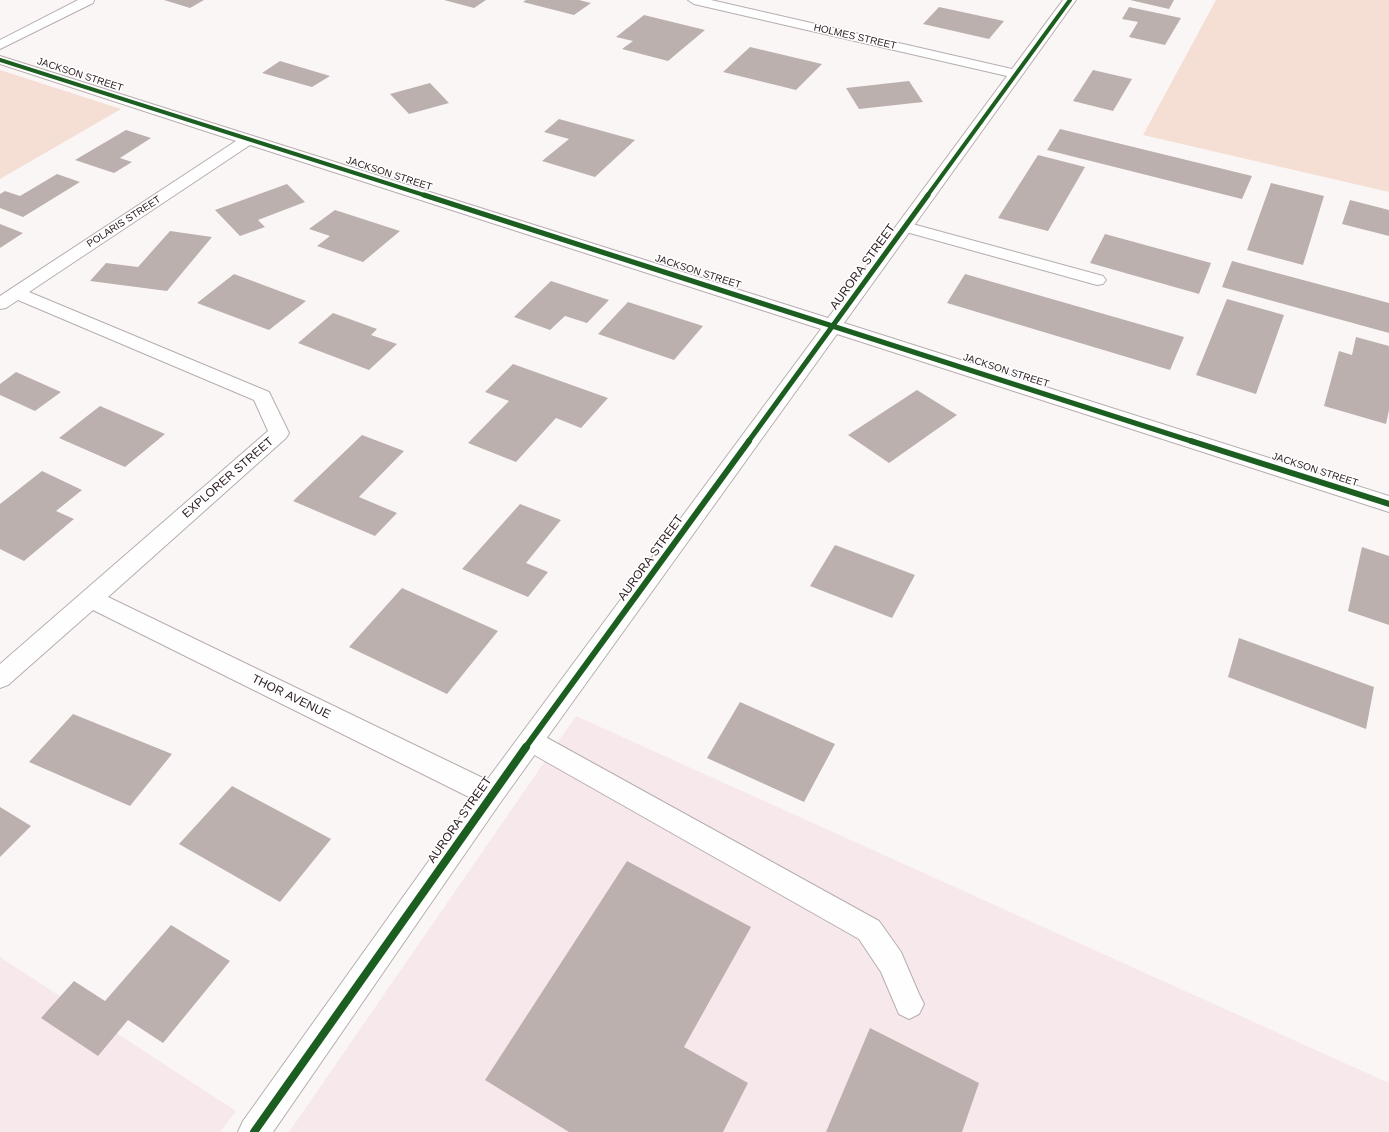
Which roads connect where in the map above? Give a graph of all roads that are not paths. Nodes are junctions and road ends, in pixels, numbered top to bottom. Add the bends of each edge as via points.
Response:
1 (88, 0) edge
2 (694, 0) edge
3 (1070, 0) edge
4 (0, 45) edge
5 (0, 60) edge
6 (1016, 74) junction
7 (249, 139) junction
8 (905, 227) junction
9 (1097, 280) dead end
10 (8, 299) edge
11 (834, 326) junction
12 (1389, 504) edge
13 (90, 598) junction
14 (0, 678) edge
15 (531, 741) junction
16 (491, 795) junction
17 (909, 1004) dead end
18 (254, 1132) edge

1 - 4 street
2 - 6 street, HOLMES STREET
3 - 6 street, AURORA STREET
5 - 7 street, JACKSON STREET
6 - 8 street, AURORA STREET
7 - 10 street, POLARIS STREET
7 - 11 street, JACKSON STREET
8 - 9 street
8 - 11 street, AURORA STREET
10 - 13 street, EXPLORER STREET via 262,396 279,433
11 - 12 street, JACKSON STREET
11 - 15 street, AURORA STREET
13 - 14 street, EXPLORER STREET
13 - 16 street, THOR AVENUE
15 - 16 street, AURORA STREET
15 - 17 street via 869,930 891,962
16 - 18 street, AURORA STREET

